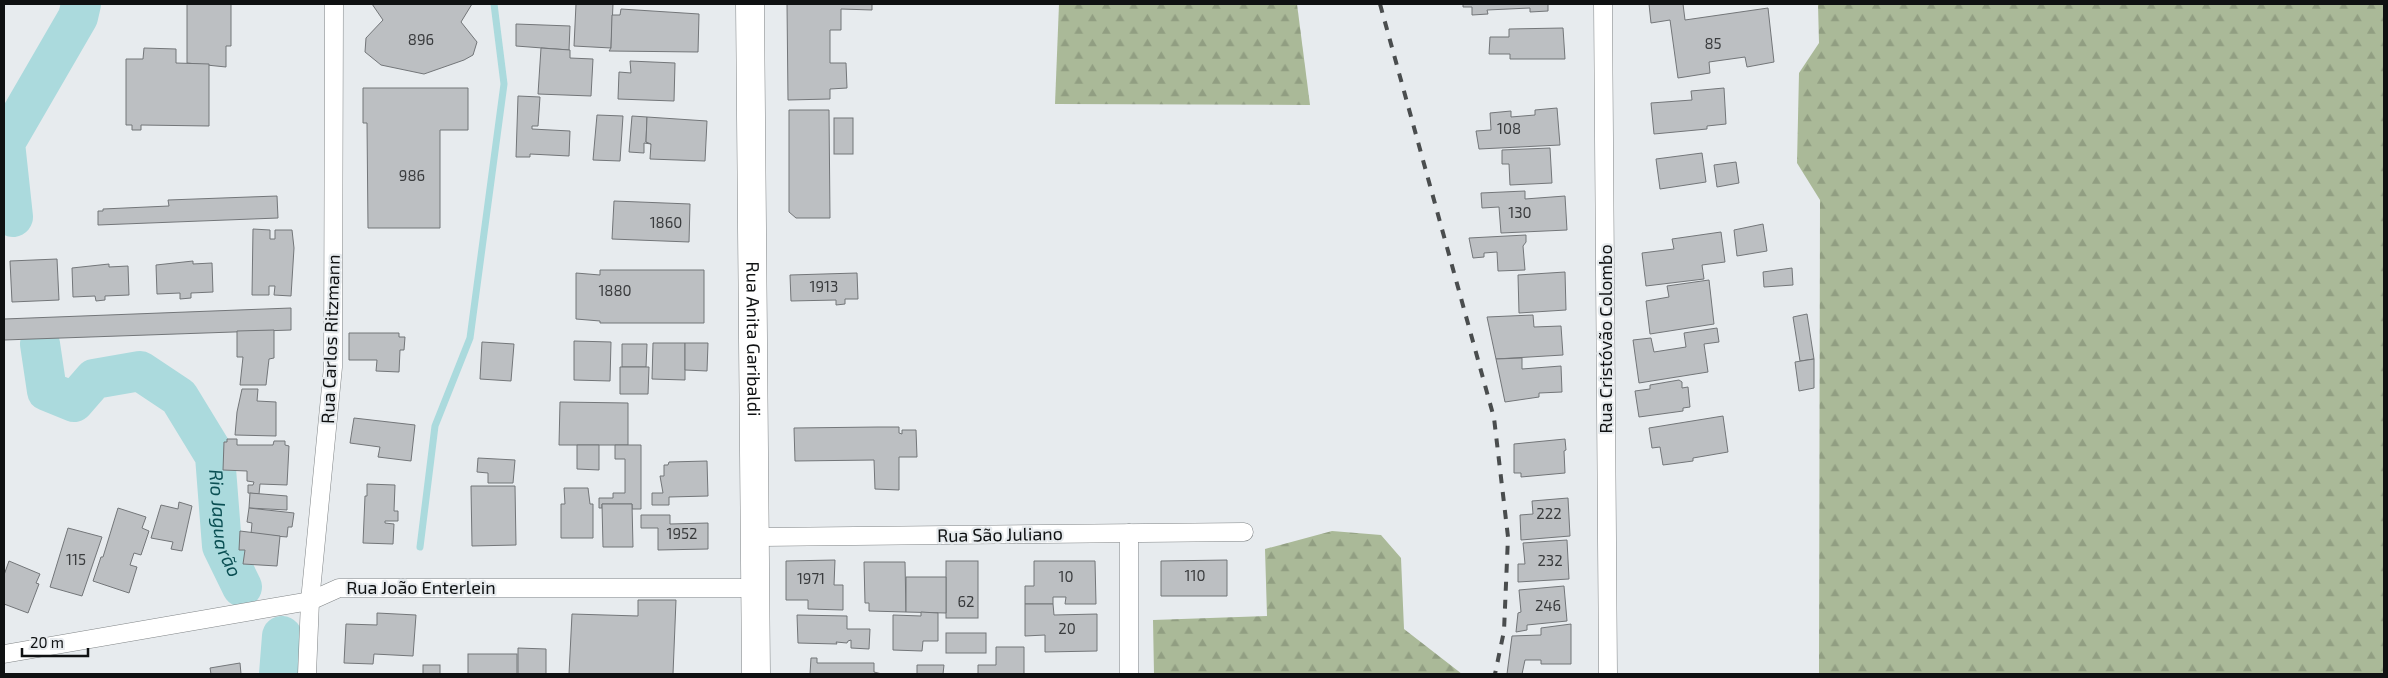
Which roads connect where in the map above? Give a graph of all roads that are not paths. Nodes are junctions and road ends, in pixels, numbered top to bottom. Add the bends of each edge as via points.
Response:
1 (334, 4) edge
2 (750, 4) edge
3 (1603, 4) edge
4 (1244, 532) dead end
5 (1129, 533) junction
6 (755, 538) junction
7 (755, 588) junction
8 (310, 601) junction
9 (4, 654) edge
10 (307, 674) edge
11 (756, 674) edge
12 (1130, 674) edge
13 (1608, 674) edge

1 - 8 street, Rua Carlos Ritzmann via 333,367
2 - 6 main road, Rua Anita Garibaldi
3 - 13 street, Rua Cristóvão Colombo
4 - 5 street, Rua São Juliano
5 - 6 street, Rua São Juliano
5 - 12 street
6 - 7 main road, Rua Anita Garibaldi
7 - 8 street, Rua João Enterlein via 339,588
7 - 11 main road, Rua Anita Garibaldi
8 - 9 street, Rua João Enterlein
8 - 10 street, Rua Carlos Ritzmann

